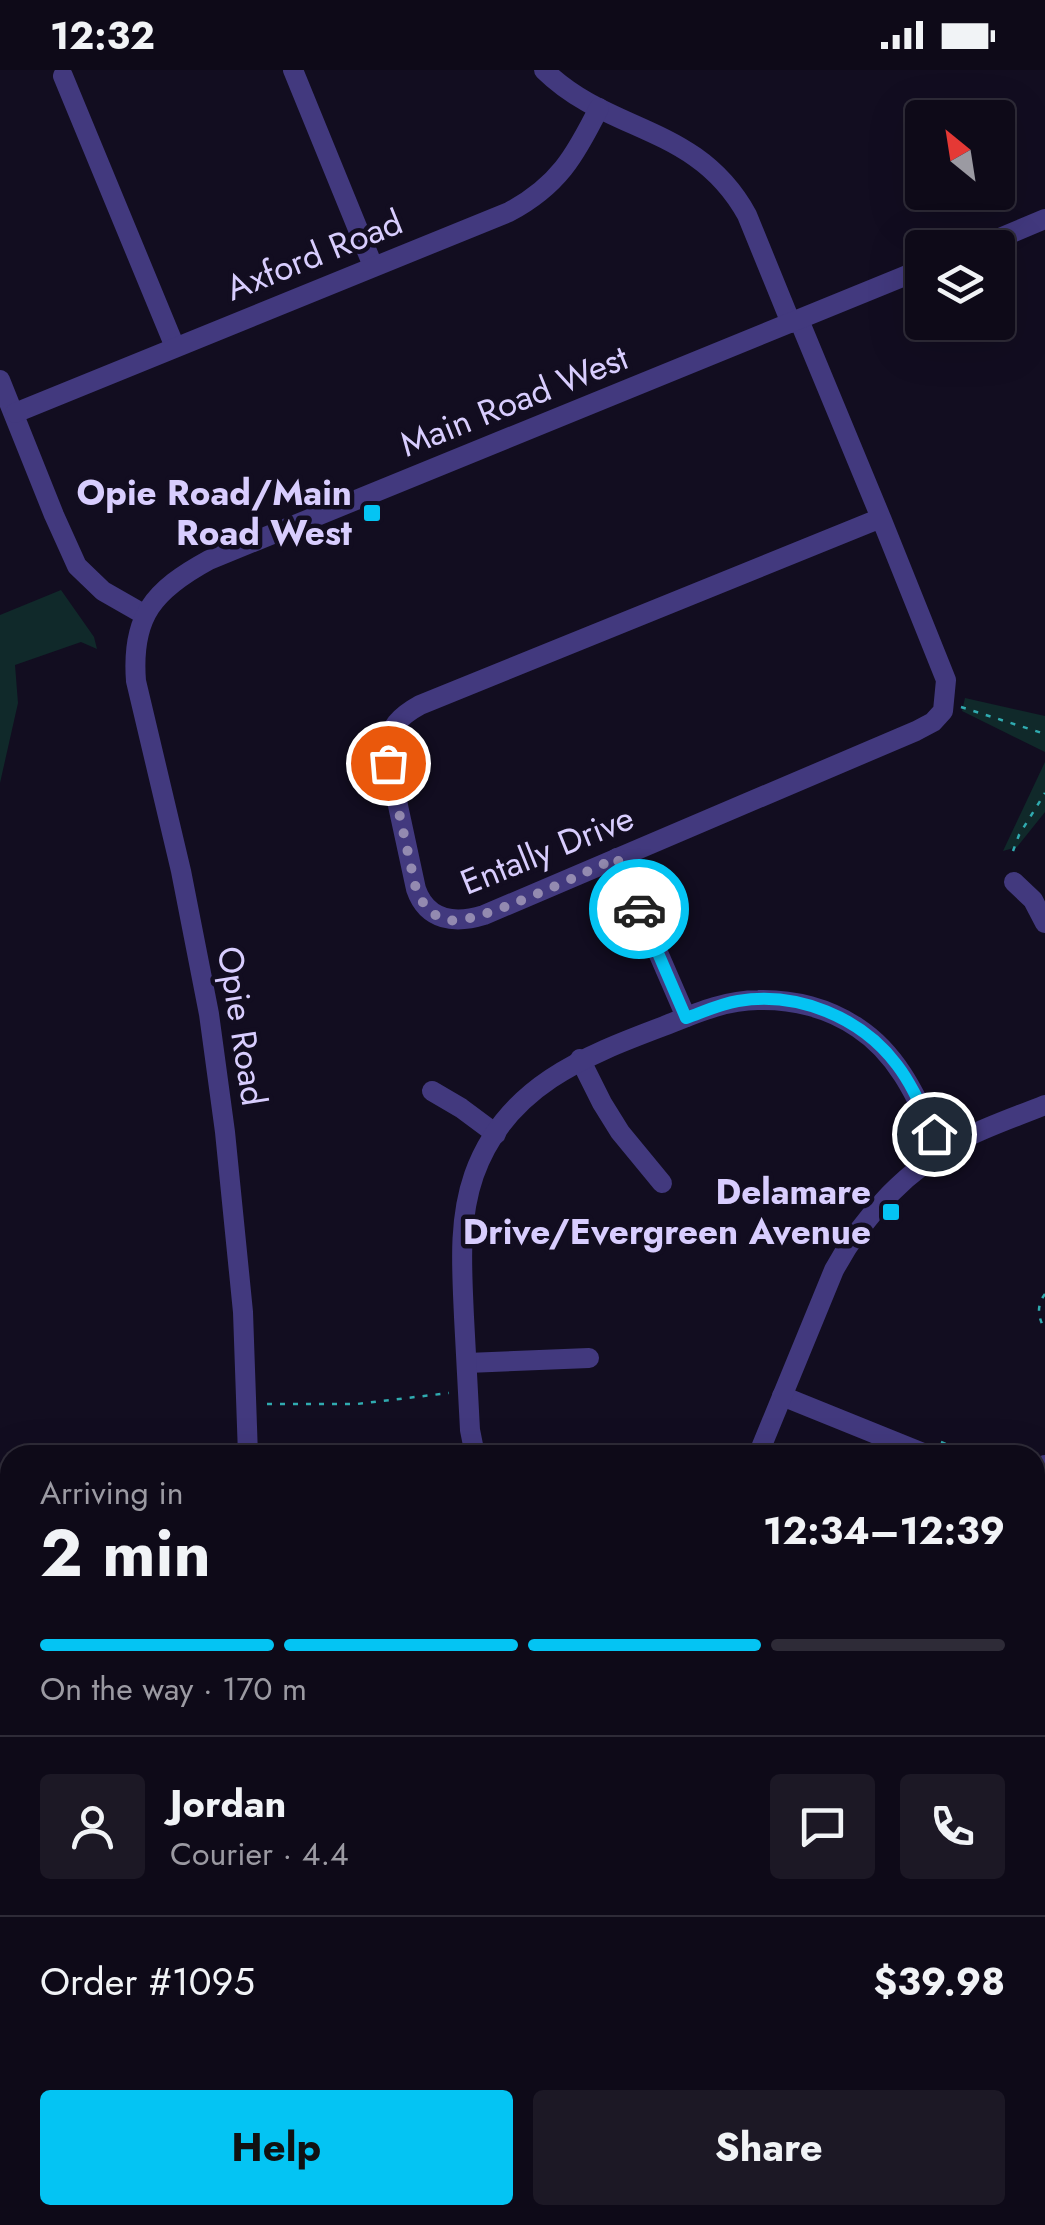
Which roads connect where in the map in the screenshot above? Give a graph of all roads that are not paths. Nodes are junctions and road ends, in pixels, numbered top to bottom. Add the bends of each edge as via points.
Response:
1 (292, 70) edge
2 (544, 70) edge
3 (63, 76) dead end
4 (599, 108) junction
5 (1045, 219) edge
6 (1015, 232) edge
7 (372, 266) junction
8 (905, 277) edge
9 (795, 322) junction
10 (175, 347) junction
11 (0, 380) edge
12 (14, 413) junction
13 (881, 518) junction
14 (146, 615) junction
15 (617, 858) junction
16 (1014, 882) dead end
17 (1045, 923) edge
18 (686, 1018) junction
19 (580, 1059) junction
20 (432, 1091) dead end
21 (1045, 1105) edge
22 (496, 1134) junction
23 (942, 1152) junction
24 (662, 1183) dead end
25 (589, 1358) dead end
26 (466, 1363) junction
27 (782, 1396) junction
28 (248, 1445) edge
29 (473, 1445) edge
30 (762, 1445) edge
31 (903, 1445) edge

1 - 7 street
2 - 4 street, Entally Drive
3 - 10 street
4 - 7 street, Axford Road via 574,157 528,202
4 - 9 street, Entally Drive via 693,154 725,182
5 - 6 street
7 - 10 street, Axford Road
8 - 9 street, Main Road West
9 - 13 street, Entally Drive
9 - 14 street, Main Road West via 209,560 175,579
10 - 12 street, Axford Road
11 - 12 street
12 - 14 street via 78,566 104,591
13 - 15 street, Entally Drive via 946,680 938,718
13 - 15 street, Entally Drive via 420,706 391,729 388,763 416,889 440,918 484,916
14 - 28 street, Opie Road via 135,649 136,682 208,1014 243,1312
15 - 18 street
16 - 17 street
18 - 19 street
18 - 23 street via 756,1000 800,1004 841,1018 898,1066
19 - 22 street via 535,1089
19 - 24 street via 620,1132
20 - 22 street
21 - 23 street
22 - 26 street via 475,1172 462,1236
23 - 27 street via 891,1193 847,1245
25 - 26 street
26 - 29 street
27 - 30 street
27 - 31 street

